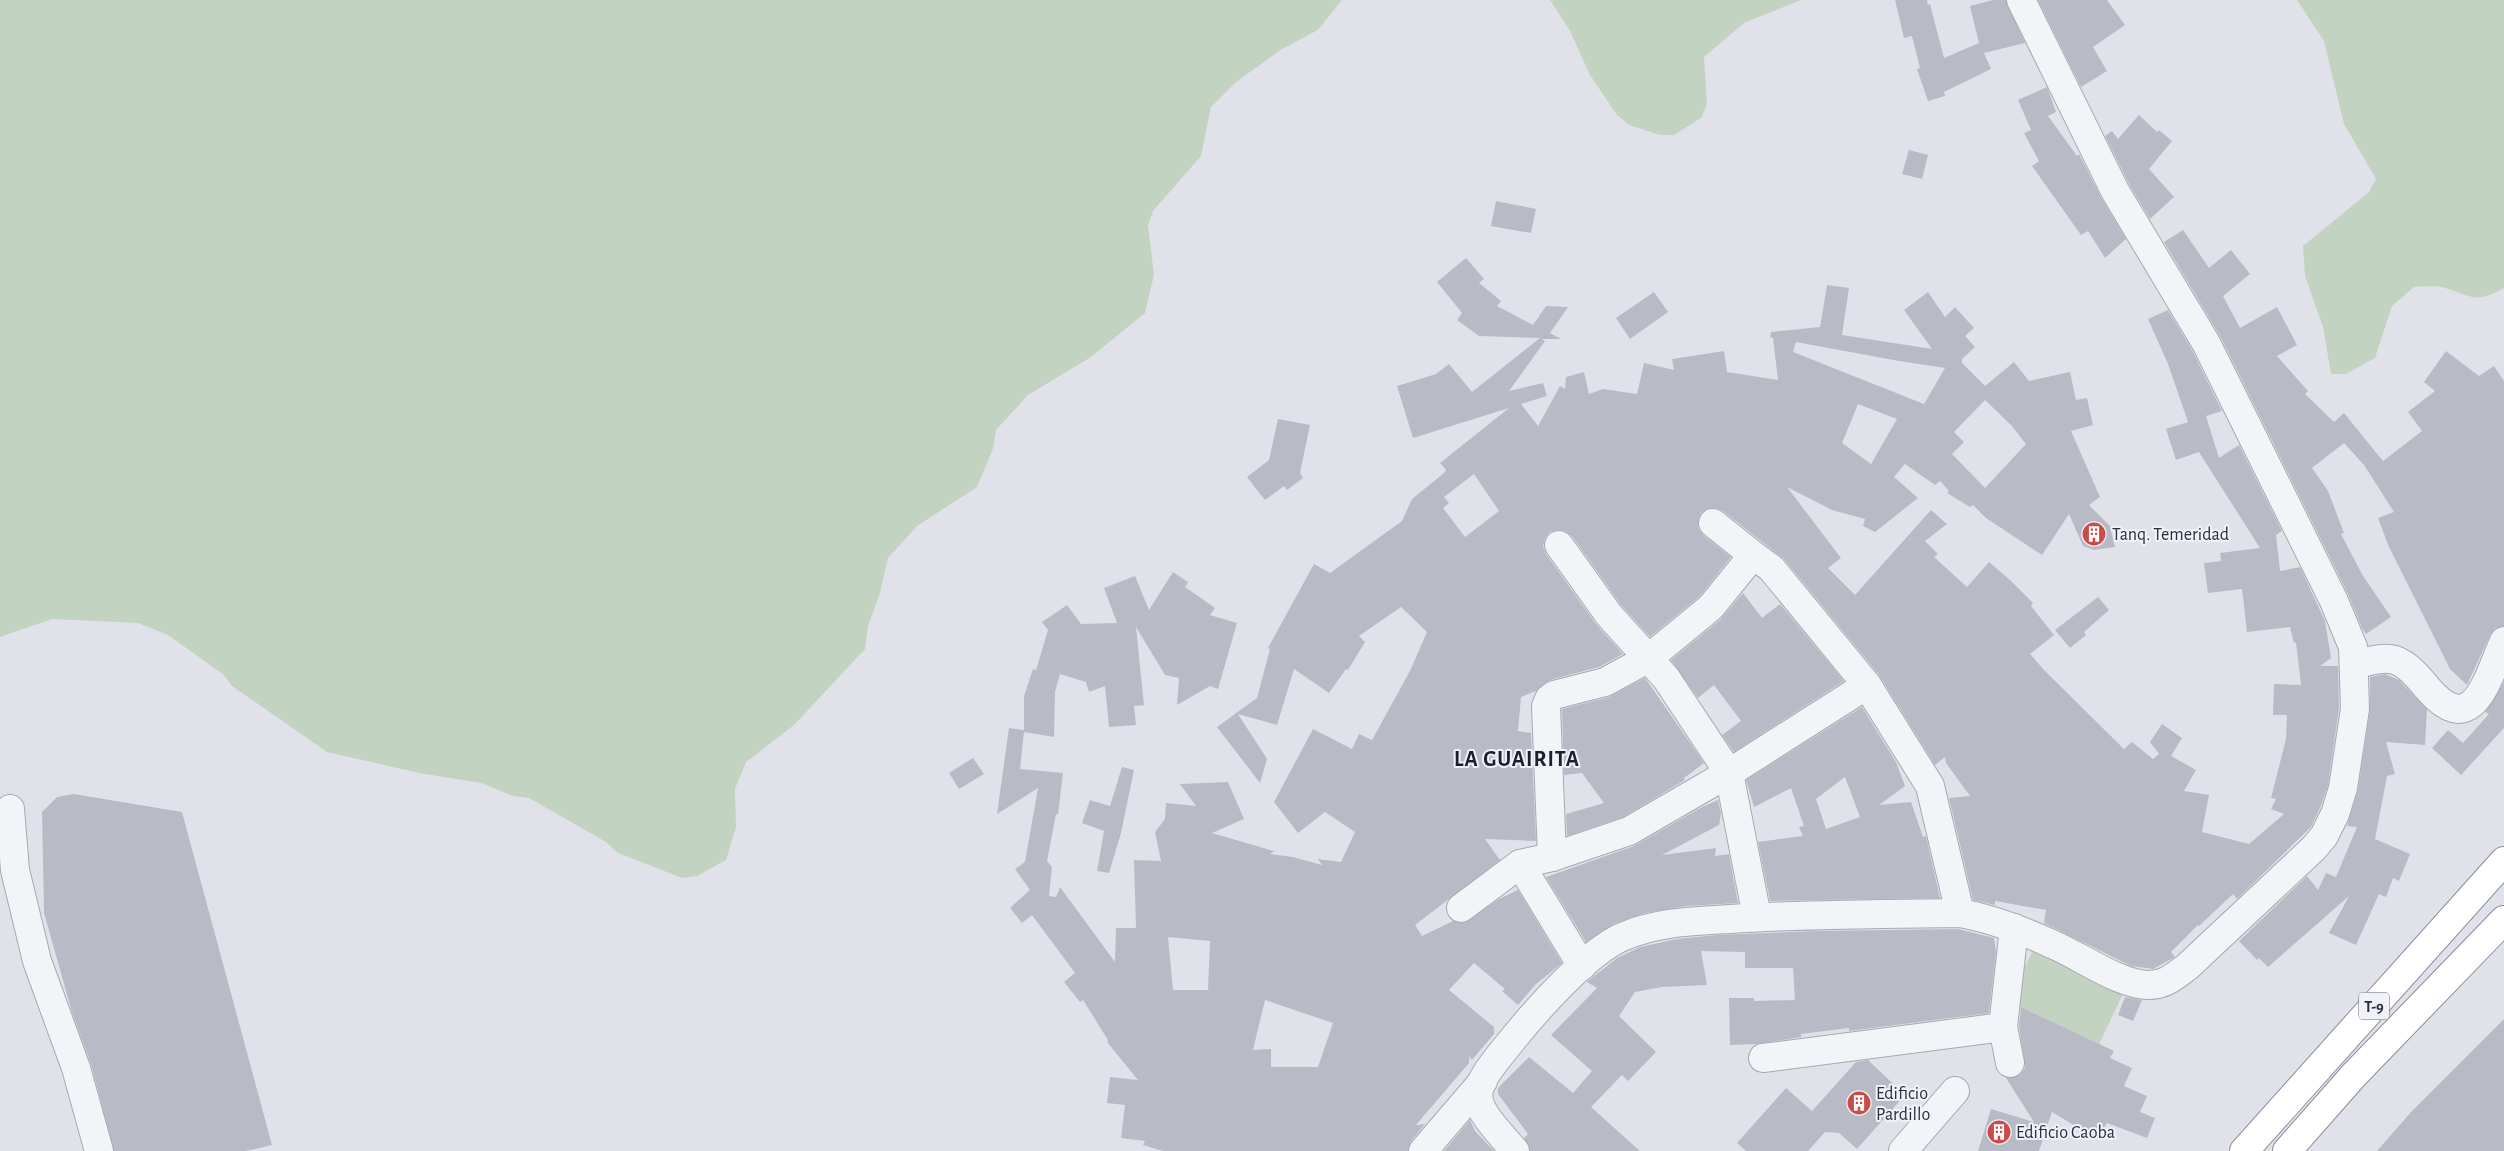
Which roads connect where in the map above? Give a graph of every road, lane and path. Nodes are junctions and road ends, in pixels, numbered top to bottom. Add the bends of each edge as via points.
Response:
1 (2021, 0) edge
2 (1713, 523) dead end
3 (1559, 545) dead end
4 (1753, 554) junction
5 (2504, 641) edge
6 (1649, 658) junction
7 (2354, 664) junction
8 (1867, 685) junction
9 (1730, 773) junction
10 (0, 821) edge
11 (1552, 857) junction
12 (2504, 861) edge
13 (1520, 864) junction
14 (1461, 908) dead end
15 (1960, 913) junction
16 (1758, 917) junction
17 (2504, 920) edge
18 (2014, 928) junction
19 (1582, 966) junction
20 (2003, 1027) junction
21 (1762, 1058) dead end
22 (2010, 1063) dead end
23 (1483, 1081) junction
24 (1955, 1091) dead end
25 (99, 1151) edge
26 (1423, 1151) edge
27 (1516, 1151) edge
28 (1903, 1151) edge
29 (2244, 1151) edge
30 (2287, 1151) edge

1 - 7 street via 2115,191 2206,343 2334,600 2353,647
2 - 4 street
3 - 6 street via 1609,615
4 - 6 street via 1711,607
4 - 8 street via 1771,568
5 - 7 street via 2478,698 2470,708 2461,710 2442,702 2410,670 2394,660
6 - 9 street
6 - 11 street via 1605,682 1549,699 1546,706
7 - 18 street via 2355,709 2344,780 2335,814 2324,836 2187,967 2166,982 2149,985 2129,982
8 - 9 street
8 - 15 street via 1930,786
9 - 11 street via 1629,831
9 - 16 street
10 - 25 street via 10,809 15,870 36,961 76,1068
11 - 13 street
12 - 29 highway, T-9
13 - 14 street
13 - 19 street
15 - 16 street
15 - 18 street
16 - 19 street via 1676,922 1646,928 1621,937
17 - 30 highway, T-9 via 2354,1075
18 - 20 street
19 - 23 street via 1529,1019 1493,1063
20 - 21 street
20 - 22 street
23 - 26 street
23 - 27 street via 1477,1095 1480,1107 1486,1119
24 - 28 street

